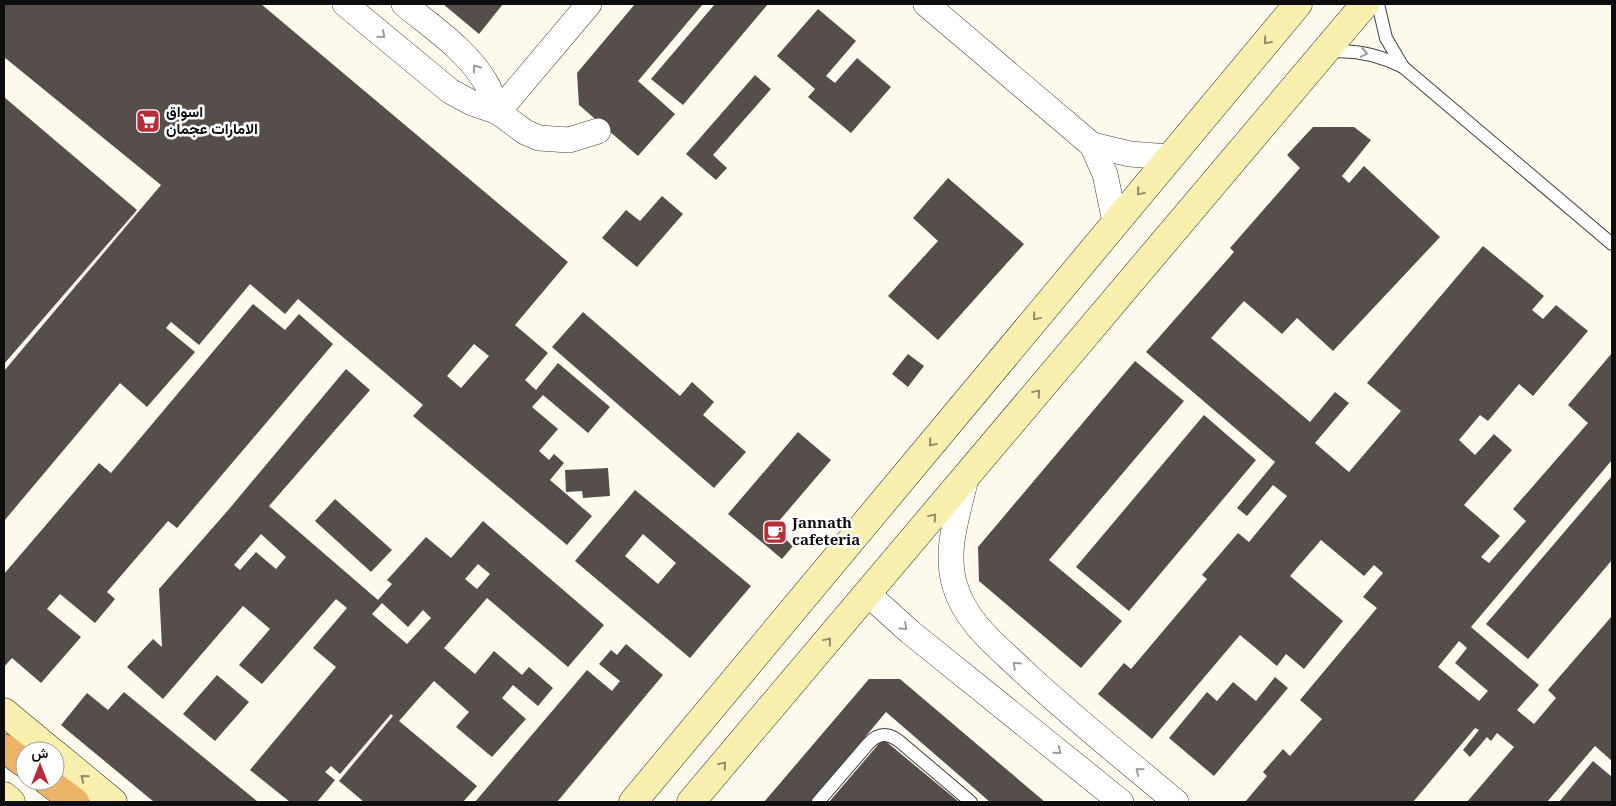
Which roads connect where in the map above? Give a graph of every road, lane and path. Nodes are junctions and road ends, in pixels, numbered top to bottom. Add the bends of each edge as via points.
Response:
1 (345, 4) edge
2 (404, 4) edge
3 (589, 4) edge
4 (926, 4) edge
5 (1298, 4) edge
6 (1365, 4) edge
7 (1378, 4) edge
8 (1323, 53) junction
9 (1403, 67) junction
10 (498, 112) junction
11 (598, 131) dead end
12 (1092, 145) junction
13 (1169, 157) junction
14 (1115, 222) junction
15 (1612, 244) edge
16 (966, 478) junction
17 (868, 594) junction
18 (1051, 697) junction
19 (4, 712) edge
20 (1027, 726) junction
21 (39, 741) edge
22 (4, 748) edge
23 (15, 756) edge
24 (65, 762) edge
25 (60, 791) edge
26 (4, 796) edge
27 (11, 802) edge
28 (75, 802) edge
29 (113, 802) edge
30 (633, 802) edge
31 (691, 802) edge
32 (818, 802) edge
33 (971, 802) edge
34 (1121, 802) edge
35 (1176, 802) edge

1 -> 10 street via 450,91
10 -> 2 street via 487,84 474,64
3 - 10 street
4 - 12 street
5 -> 13 main road
6 - 8 main road
7 - 9 lane via 1386,38
8 -> 9 lane via 1364,53
16 -> 8 main road
9 - 15 lane
10 - 11 street via 512,124 539,138 570,140
12 - 13 street via 1130,154
12 - 14 street via 1105,174
13 -> 14 main road
14 -> 30 main road
17 -> 16 main road
18 -> 16 street via 975,624 955,587 951,545
17 -> 20 street
31 -> 17 main road
18 - 20 street
35 -> 18 street
19 - 21 main road
20 -> 34 street
22 - 23 highway
29 -> 24 main road
25 - 28 highway
26 - 27 main road
32 - 33 lane via 874,737 883,734 899,741

